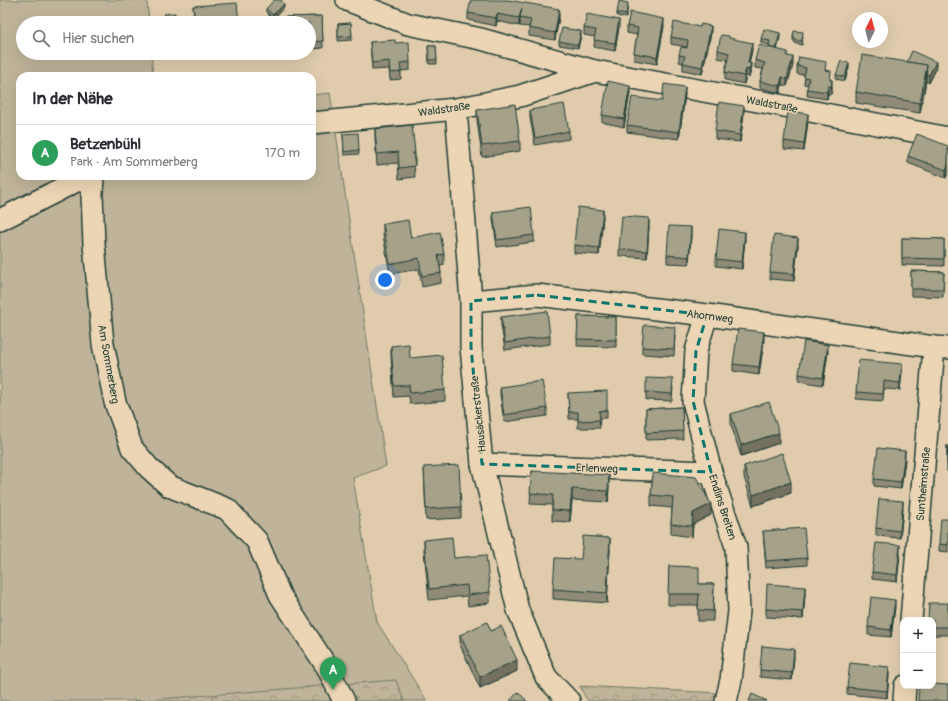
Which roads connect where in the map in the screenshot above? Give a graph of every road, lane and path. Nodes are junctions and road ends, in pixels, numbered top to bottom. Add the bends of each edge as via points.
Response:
1 (347, 0) edge
2 (595, 71) junction
3 (456, 109) junction
4 (316, 123) edge
5 (948, 138) edge
6 (79, 180) edge
7 (93, 180) edge
8 (0, 220) edge
9 (471, 301) junction
10 (707, 315) junction
11 (941, 348) edge
12 (482, 464) junction
13 (711, 472) junction
14 (911, 617) edge
15 (905, 689) edge
16 (344, 701) edge
17 (569, 701) edge
18 (726, 701) edge
19 (904, 701) edge

1 - 2 street, Waldstraße via 408,24 481,39
2 - 3 street, Waldstraße via 520,96
2 - 5 street, Waldstraße
3 - 4 street, Waldstraße
3 - 9 street, Hausäckerstraße
6 - 8 street
7 - 16 street, Am Sommerberg via 94,244 103,344 115,402 132,448 169,486 227,509 257,541 280,595 327,668
9 - 10 street, Ahornweg via 537,295
9 - 12 street, Hausäckerstraße via 471,347
10 - 11 street, Ahornweg
10 - 13 street, Endlins Breiten via 696,351 693,402
11 - 14 street, Suntheimstraße
12 - 13 street, Erlenweg
12 - 17 street, Hausäckerstraße via 518,610 546,677
13 - 18 street, Endlins Breiten via 736,547 739,611
15 - 19 street

